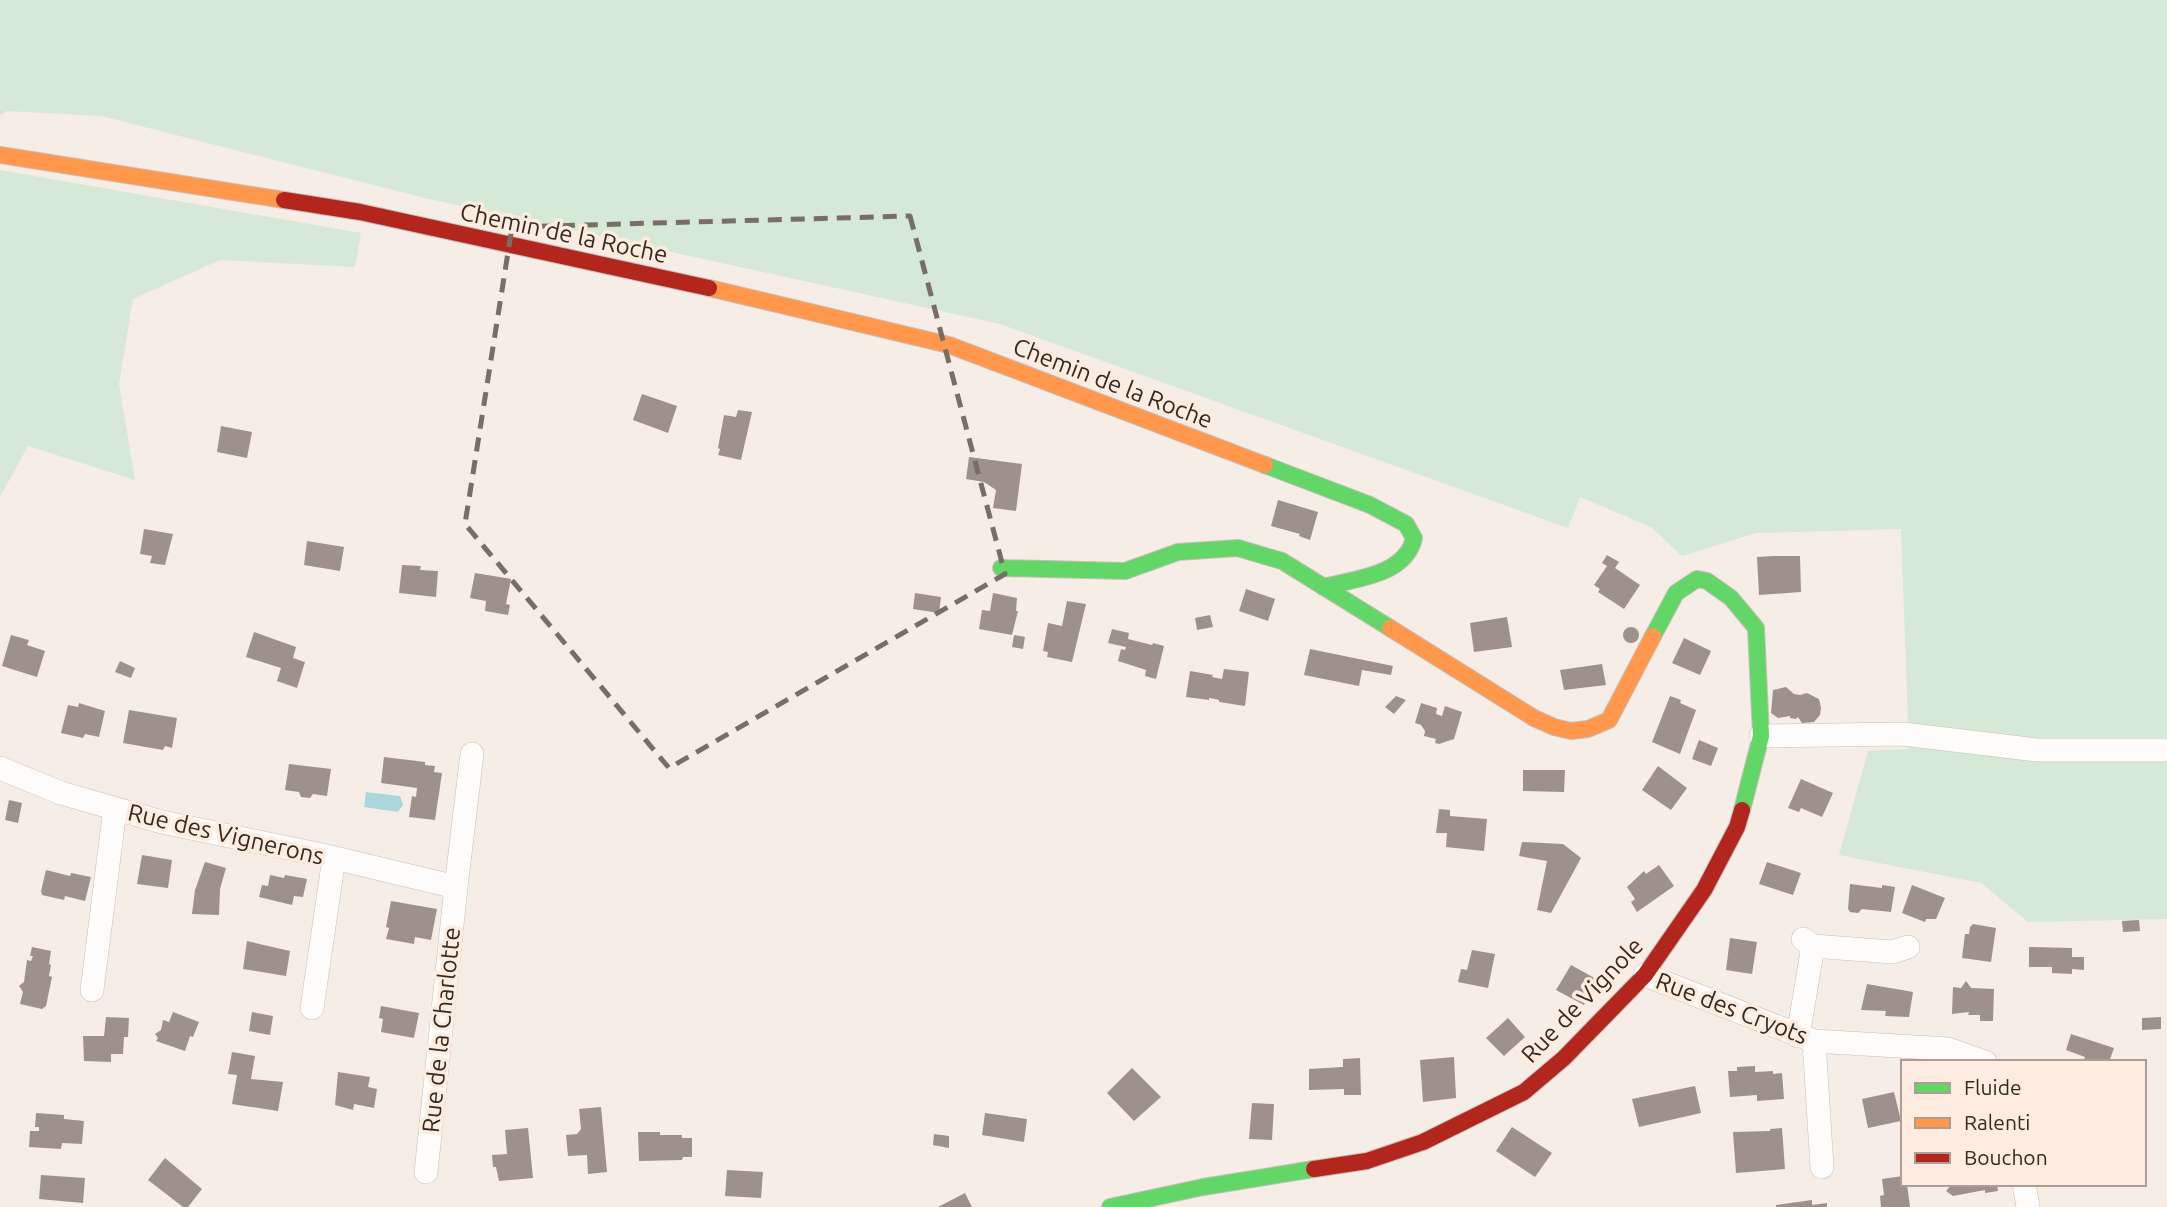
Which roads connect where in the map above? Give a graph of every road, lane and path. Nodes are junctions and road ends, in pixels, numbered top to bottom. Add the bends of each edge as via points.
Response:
1 (0, 155) edge
2 (1001, 568) dead end
3 (1323, 587) junction
4 (1761, 736) junction
5 (2167, 750) edge
6 (472, 754) dead end
7 (0, 768) edge
8 (115, 809) junction
9 (334, 858) junction
10 (456, 887) junction
11 (1908, 947) dead end
12 (1645, 975) junction
13 (92, 990) dead end
14 (312, 1008) dead end
15 (1806, 1038) junction
16 (1978, 1060) edge
17 (1822, 1167) dead end
18 (426, 1172) dead end
19 (2024, 1186) edge
20 (1110, 1207) edge
21 (2028, 1207) edge

1 - 3 street, Chemin de la Roche via 360,212 647,273 949,345 1370,505 1406,524 1414,538 1411,552 1390,569
2 - 3 street via 1125,571 1178,552 1238,548 1282,562
3 - 4 street via 1534,718 1560,730 1590,730 1609,720 1676,593 1697,579 1707,581 1731,598 1756,628
4 - 5 street via 1903,734 2036,750
4 - 12 street, Rue de Vignole via 1737,827 1704,890
6 - 10 street, Rue de la Charlotte
7 - 8 street, Rue des Vignerons
8 - 9 street, Rue des Vignerons
8 - 13 street
9 - 10 street, Rue des Vignerons
9 - 14 street
10 - 18 street, Rue de la Charlotte
11 - 15 street via 1892,952 1808,943
12 - 15 street, Rue des Cryots
12 - 20 street, Rue de Vignole via 1524,1092 1423,1142 1367,1161
15 - 16 street, Rue des Cryots via 1948,1049
15 - 17 street
19 - 21 street

